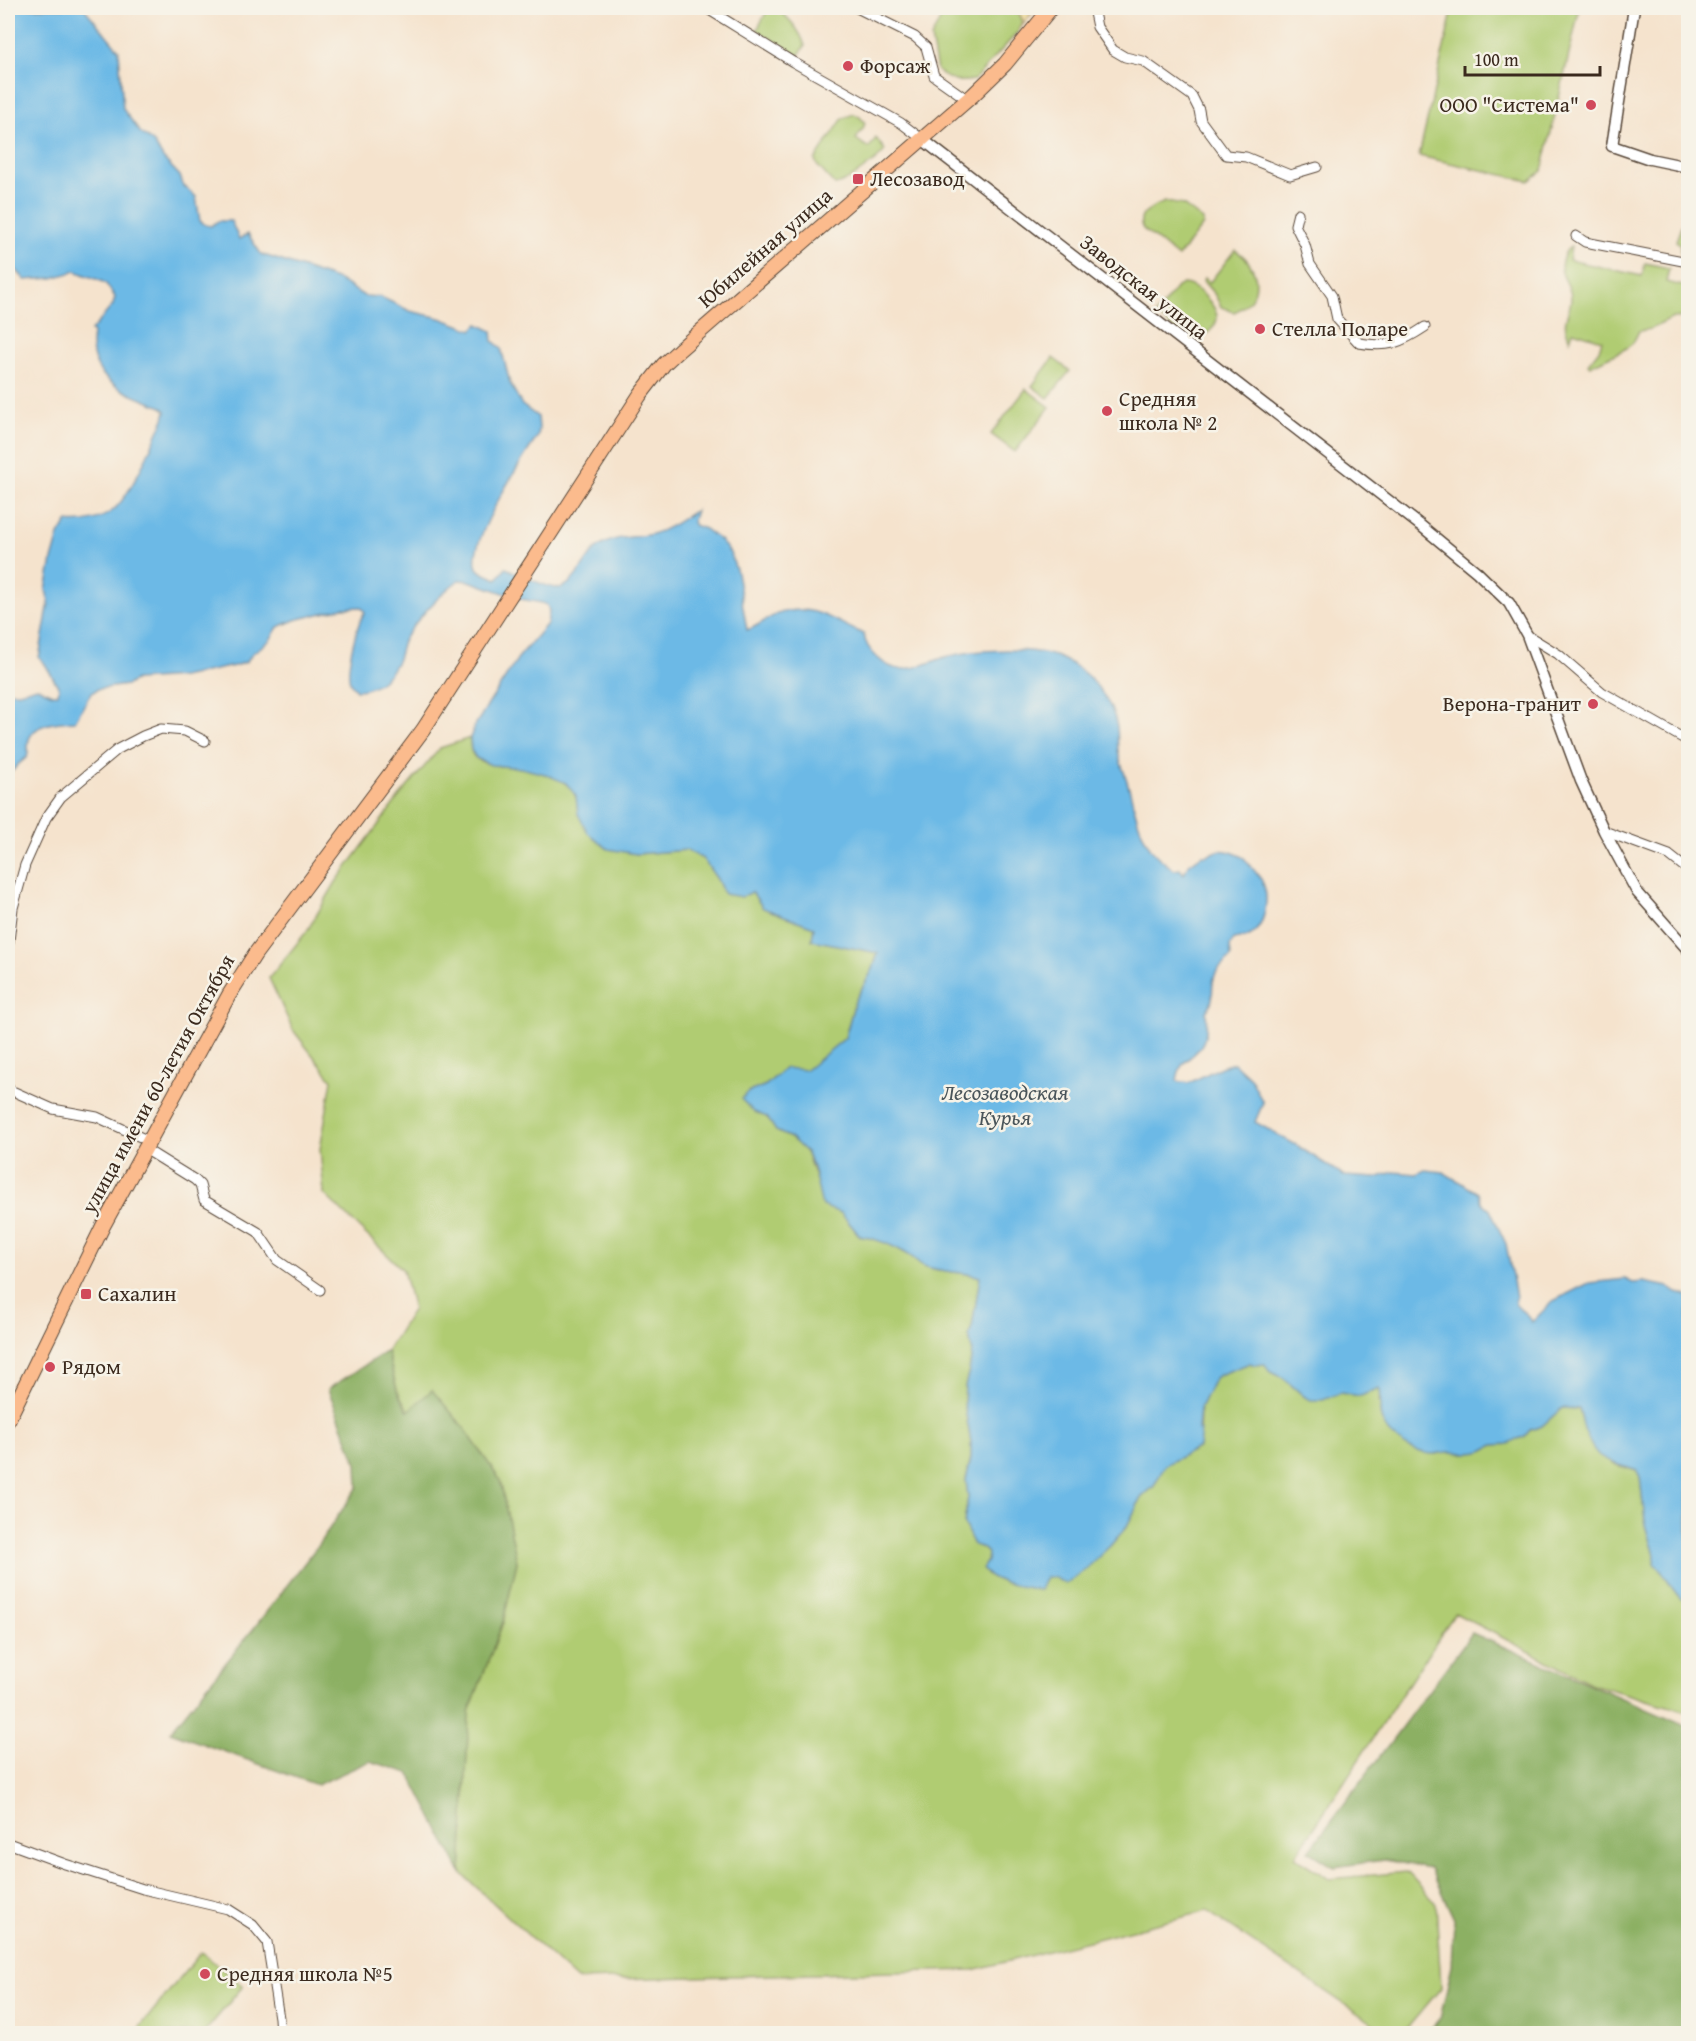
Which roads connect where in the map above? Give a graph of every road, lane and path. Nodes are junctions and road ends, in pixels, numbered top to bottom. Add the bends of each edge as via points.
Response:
1 (706, 8) edge
2 (857, 8) edge
3 (1051, 8) edge
4 (1093, 8) edge
5 (1634, 8) edge
6 (968, 100) junction
7 (922, 139) junction
8 (1317, 167) dead end
9 (1689, 167) edge
10 (1298, 213) dead end
11 (1576, 236) dead end
12 (1689, 262) edge
13 (1425, 327) dead end
14 (502, 611) joint
15 (1527, 635) junction
16 (206, 741) dead end
17 (1689, 741) edge
18 (1604, 831) junction
19 (1689, 870) edge
20 (8, 949) edge
21 (1689, 950) edge
22 (8, 1089) edge
23 (147, 1145) junction
24 (320, 1290) dead end
25 (8, 1420) edge
26 (8, 1843) edge
27 (280, 2034) edge

1 - 7 street, Заводская улица via 902,123
2 - 6 street via 915,37 926,47 934,75
3 - 6 main road, Юбилейная улица via 1005,64
4 - 8 street via 1097,27 1113,50 1143,62 1192,96 1201,121 1226,155 1246,157 1290,174
5 - 9 street via 1612,146
6 - 7 main road, Юбилейная улица
7 - 14 main road, Юбилейная улица via 664,364 615,433
7 - 15 street, Заводская улица via 1452,550 1503,596
10 - 13 street via 1295,225 1310,264 1332,296 1337,320 1359,343 1391,345
11 - 12 street via 1585,242
14 - 23 main road, улица имени 60-летия Октября via 423,730 255,954 215,1018
15 - 17 street via 1558,654 1602,692
15 - 18 street, Заводская улица via 1581,781
16 - 20 street via 185,731 161,729 142,736 118,750 61,797 46,818 25,865 13,908
18 - 19 street via 1669,855
18 - 21 street, Заводская улица via 1637,892
22 - 23 street via 53,1109 97,1117
23 - 24 street via 195,1180 204,1200 258,1232 277,1260
23 - 25 main road, улица имени 60-летия Октября
26 - 27 street via 143,1888 228,1909 253,1925 267,1942

